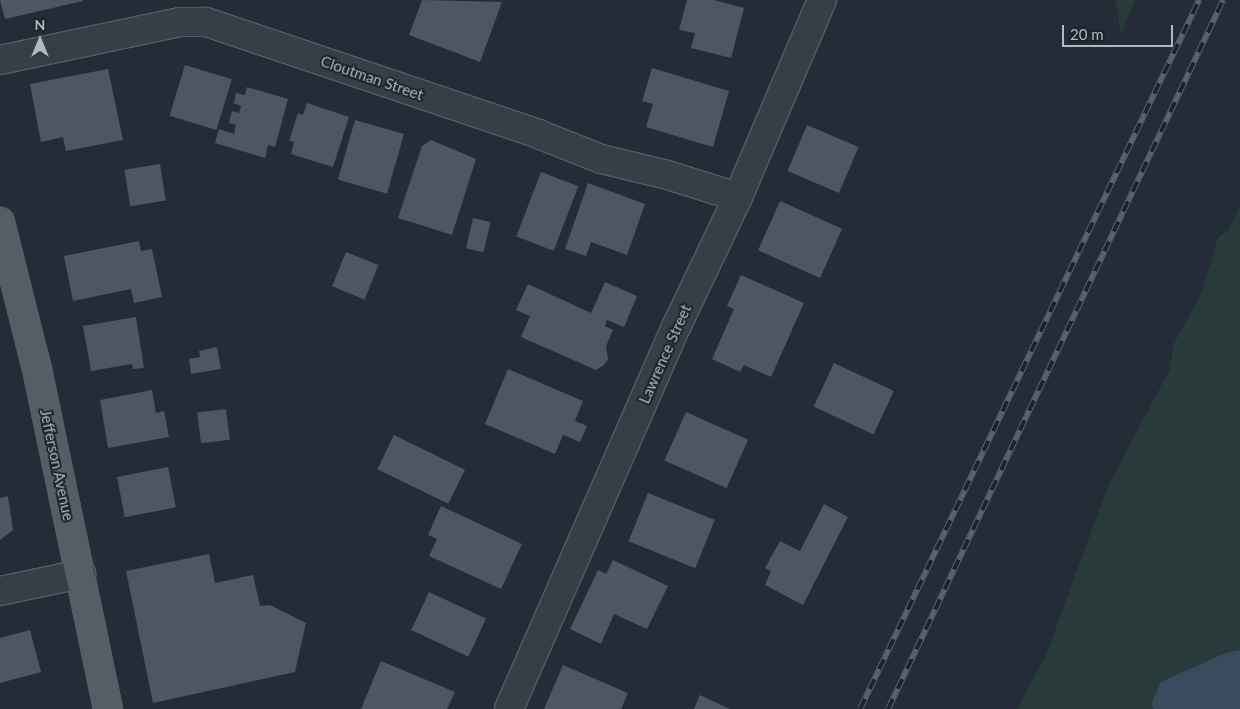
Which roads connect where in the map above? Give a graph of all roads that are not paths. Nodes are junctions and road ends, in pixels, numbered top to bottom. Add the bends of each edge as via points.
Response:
1 (822, 0) edge
2 (0, 60) edge
3 (738, 197) junction
4 (0, 222) edge
5 (81, 574) junction
6 (0, 591) edge
7 (108, 709) edge
8 (509, 709) edge

1 - 3 street, Lawrence Street
2 - 3 street, Cloutman Street via 180,22 206,22 538,134 602,160 664,174
3 - 8 street, Lawrence Street via 669,343
4 - 5 main road, Jefferson Avenue via 37,369
5 - 6 street
5 - 7 main road, Jefferson Avenue

